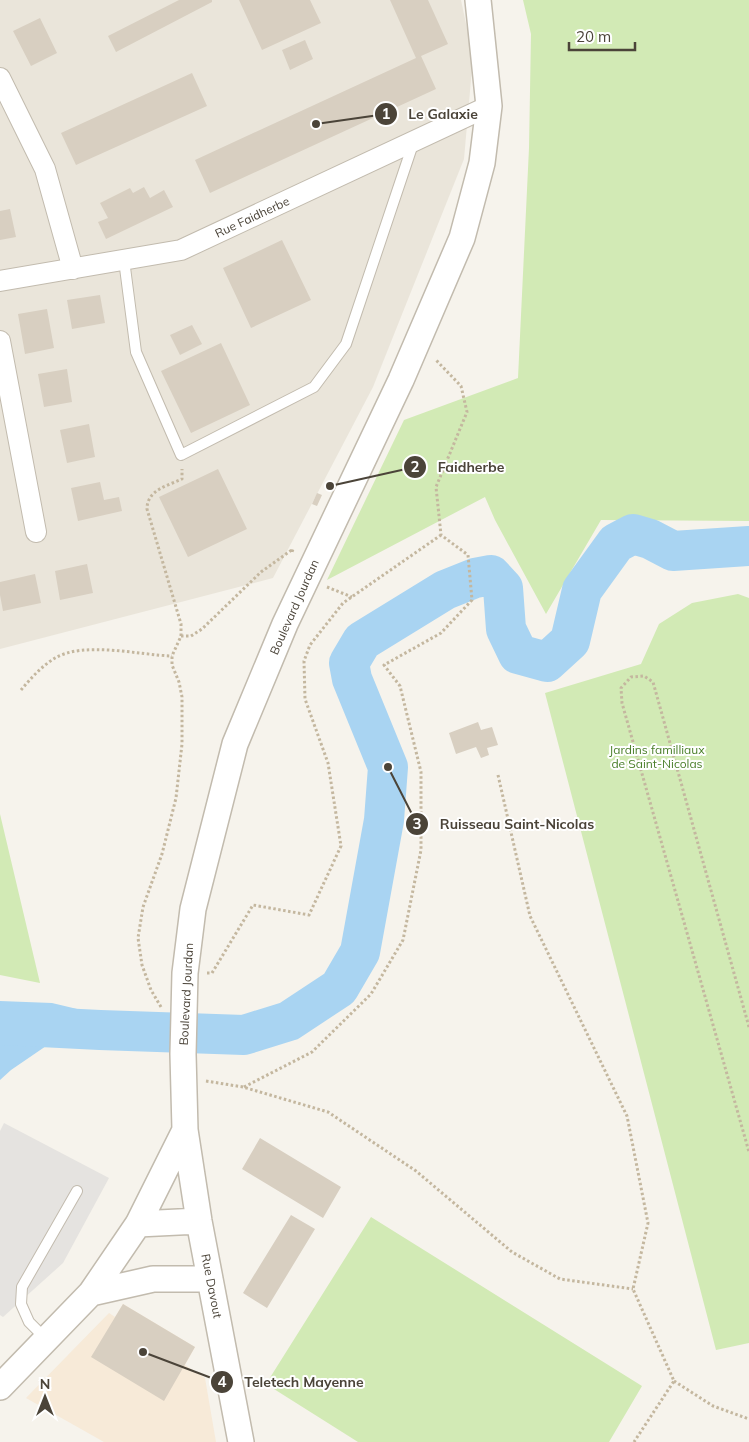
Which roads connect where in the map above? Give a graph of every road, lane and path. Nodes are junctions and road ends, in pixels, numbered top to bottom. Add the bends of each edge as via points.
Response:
1 (478, 0) edge
2 (0, 78) edge
3 (489, 106) junction
4 (415, 140) junction
5 (124, 260) junction
6 (74, 269) junction
7 (0, 282) edge
8 (0, 341) edge
9 (417, 341) junction
10 (182, 455) junction
11 (36, 532) dead end
12 (441, 535) junction
13 (290, 558) dead end
14 (181, 636) junction
15 (172, 656) junction
16 (21, 690) dead end
17 (498, 774) dead end
18 (185, 973) junction
19 (175, 1015) junction
20 (749, 1027) edge
21 (183, 1065) junction
22 (243, 1087) junction
23 (185, 1130) junction
24 (749, 1152) edge
25 (77, 1191) dead end
26 (199, 1221) junction
27 (138, 1224) junction
28 (210, 1279) junction
29 (633, 1288) junction
30 (92, 1293) junction
31 (47, 1340) junction
32 (674, 1382) junction
33 (0, 1387) edge
34 (749, 1418) edge
35 (240, 1442) edge
36 (634, 1442) edge

1 - 3 street, Boulevard Jourdan
2 - 6 street via 45,170
3 - 4 street, Rue Faidherbe
3 - 9 street, Boulevard Jourdan via 482,163 462,238
4 - 5 street, Rue Faidherbe via 182,250
4 - 10 lane via 346,344 314,387
5 - 6 street, Rue Faidherbe
5 - 10 lane via 136,352
6 - 7 street, Rue Faidherbe
8 - 11 street
9 - 12 path via 461,386 467,412 436,487
9 - 18 street, Boulevard Jourdan via 285,624 235,744 193,910
10 - 14 path via 182,479 154,492 147,503 181,624
12 - 18 path via 343,603 310,646 304,661 305,699 328,763 341,846 309,915 253,905 212,973
12 - 22 path via 468,555 472,600 441,633 384,665 400,686 422,772 422,850 403,940 371,994 312,1052
13 - 14 path via 293,549 261,572 202,629 191,636
14 - 15 path
15 - 16 path via 79,650 56,657
15 - 19 path via 182,698 182,744 176,798 162,854 143,907 138,938 150,990
17 - 29 path via 530,916 627,1116 648,1223
18 - 19 street, Boulevard Jourdan
19 - 21 street, Boulevard Jourdan
20 - 24 path via 653,682 644,676 631,677 621,688 622,703
21 - 22 path
21 - 23 street, Boulevard Jourdan
22 - 29 path via 328,1112 416,1171 512,1252 560,1279
23 - 26 street, Rue Davout
23 - 27 street, Boulevard Jourdan
25 - 31 lane via 22,1288 21,1304 30,1322
26 - 27 street
26 - 28 street, Rue Davout
27 - 30 street, Boulevard Jourdan
28 - 30 street via 153,1279
28 - 35 street, Rue Davout
29 - 32 path
30 - 31 street, Boulevard Jourdan
31 - 33 street, Boulevard Jourdan
32 - 34 path via 713,1406
32 - 36 path

